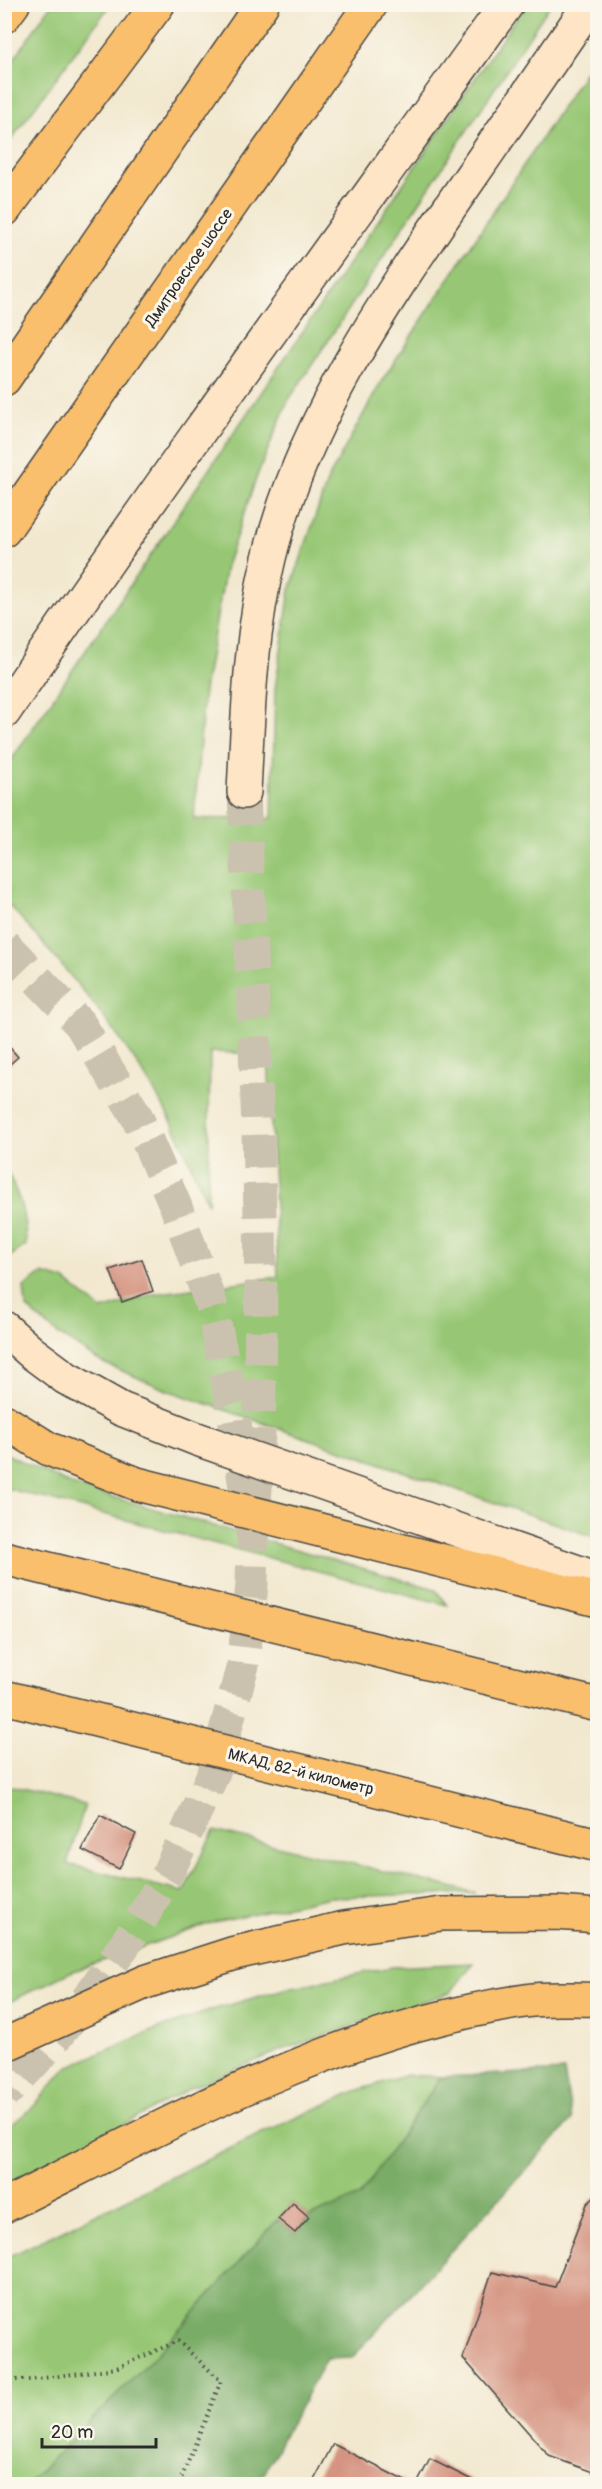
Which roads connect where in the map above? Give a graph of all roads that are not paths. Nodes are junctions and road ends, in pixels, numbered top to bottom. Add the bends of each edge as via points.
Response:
1 (13, 4) edge
2 (158, 4) edge
3 (262, 4) edge
4 (371, 4) edge
5 (507, 4) edge
6 (590, 4) edge
7 (4, 16) edge
8 (4, 210) edge
9 (4, 379) edge
10 (4, 530) edge
11 (4, 712) edge
12 (244, 792) tunnel mouth
13 (4, 1328) edge
14 (4, 1421) edge
15 (4, 1558) edge
16 (597, 1580) edge
17 (597, 1600) edge
18 (4, 1697) edge
19 (597, 1705) edge
20 (597, 1845) edge
21 (597, 1916) edge
22 (597, 1999) edge
23 (4, 2045) edge
24 (4, 2206) edge

1 - 7 main road
2 - 8 main road
3 - 9 main road
4 - 10 main road, Дмитровское шоссе
5 - 11 main road
6 - 12 main road via 418,253 357,351 308,446 286,500 256,624
13 - 16 main road via 66,1378 121,1409
14 - 17 main road via 49,1449 136,1484
15 - 19 main road
18 - 20 main road, МКАД, 82-й километр
21 - 23 main road via 441,1914 344,1928 235,1953 145,1982
22 - 24 main road via 526,2000 403,2028 328,2053 254,2082

